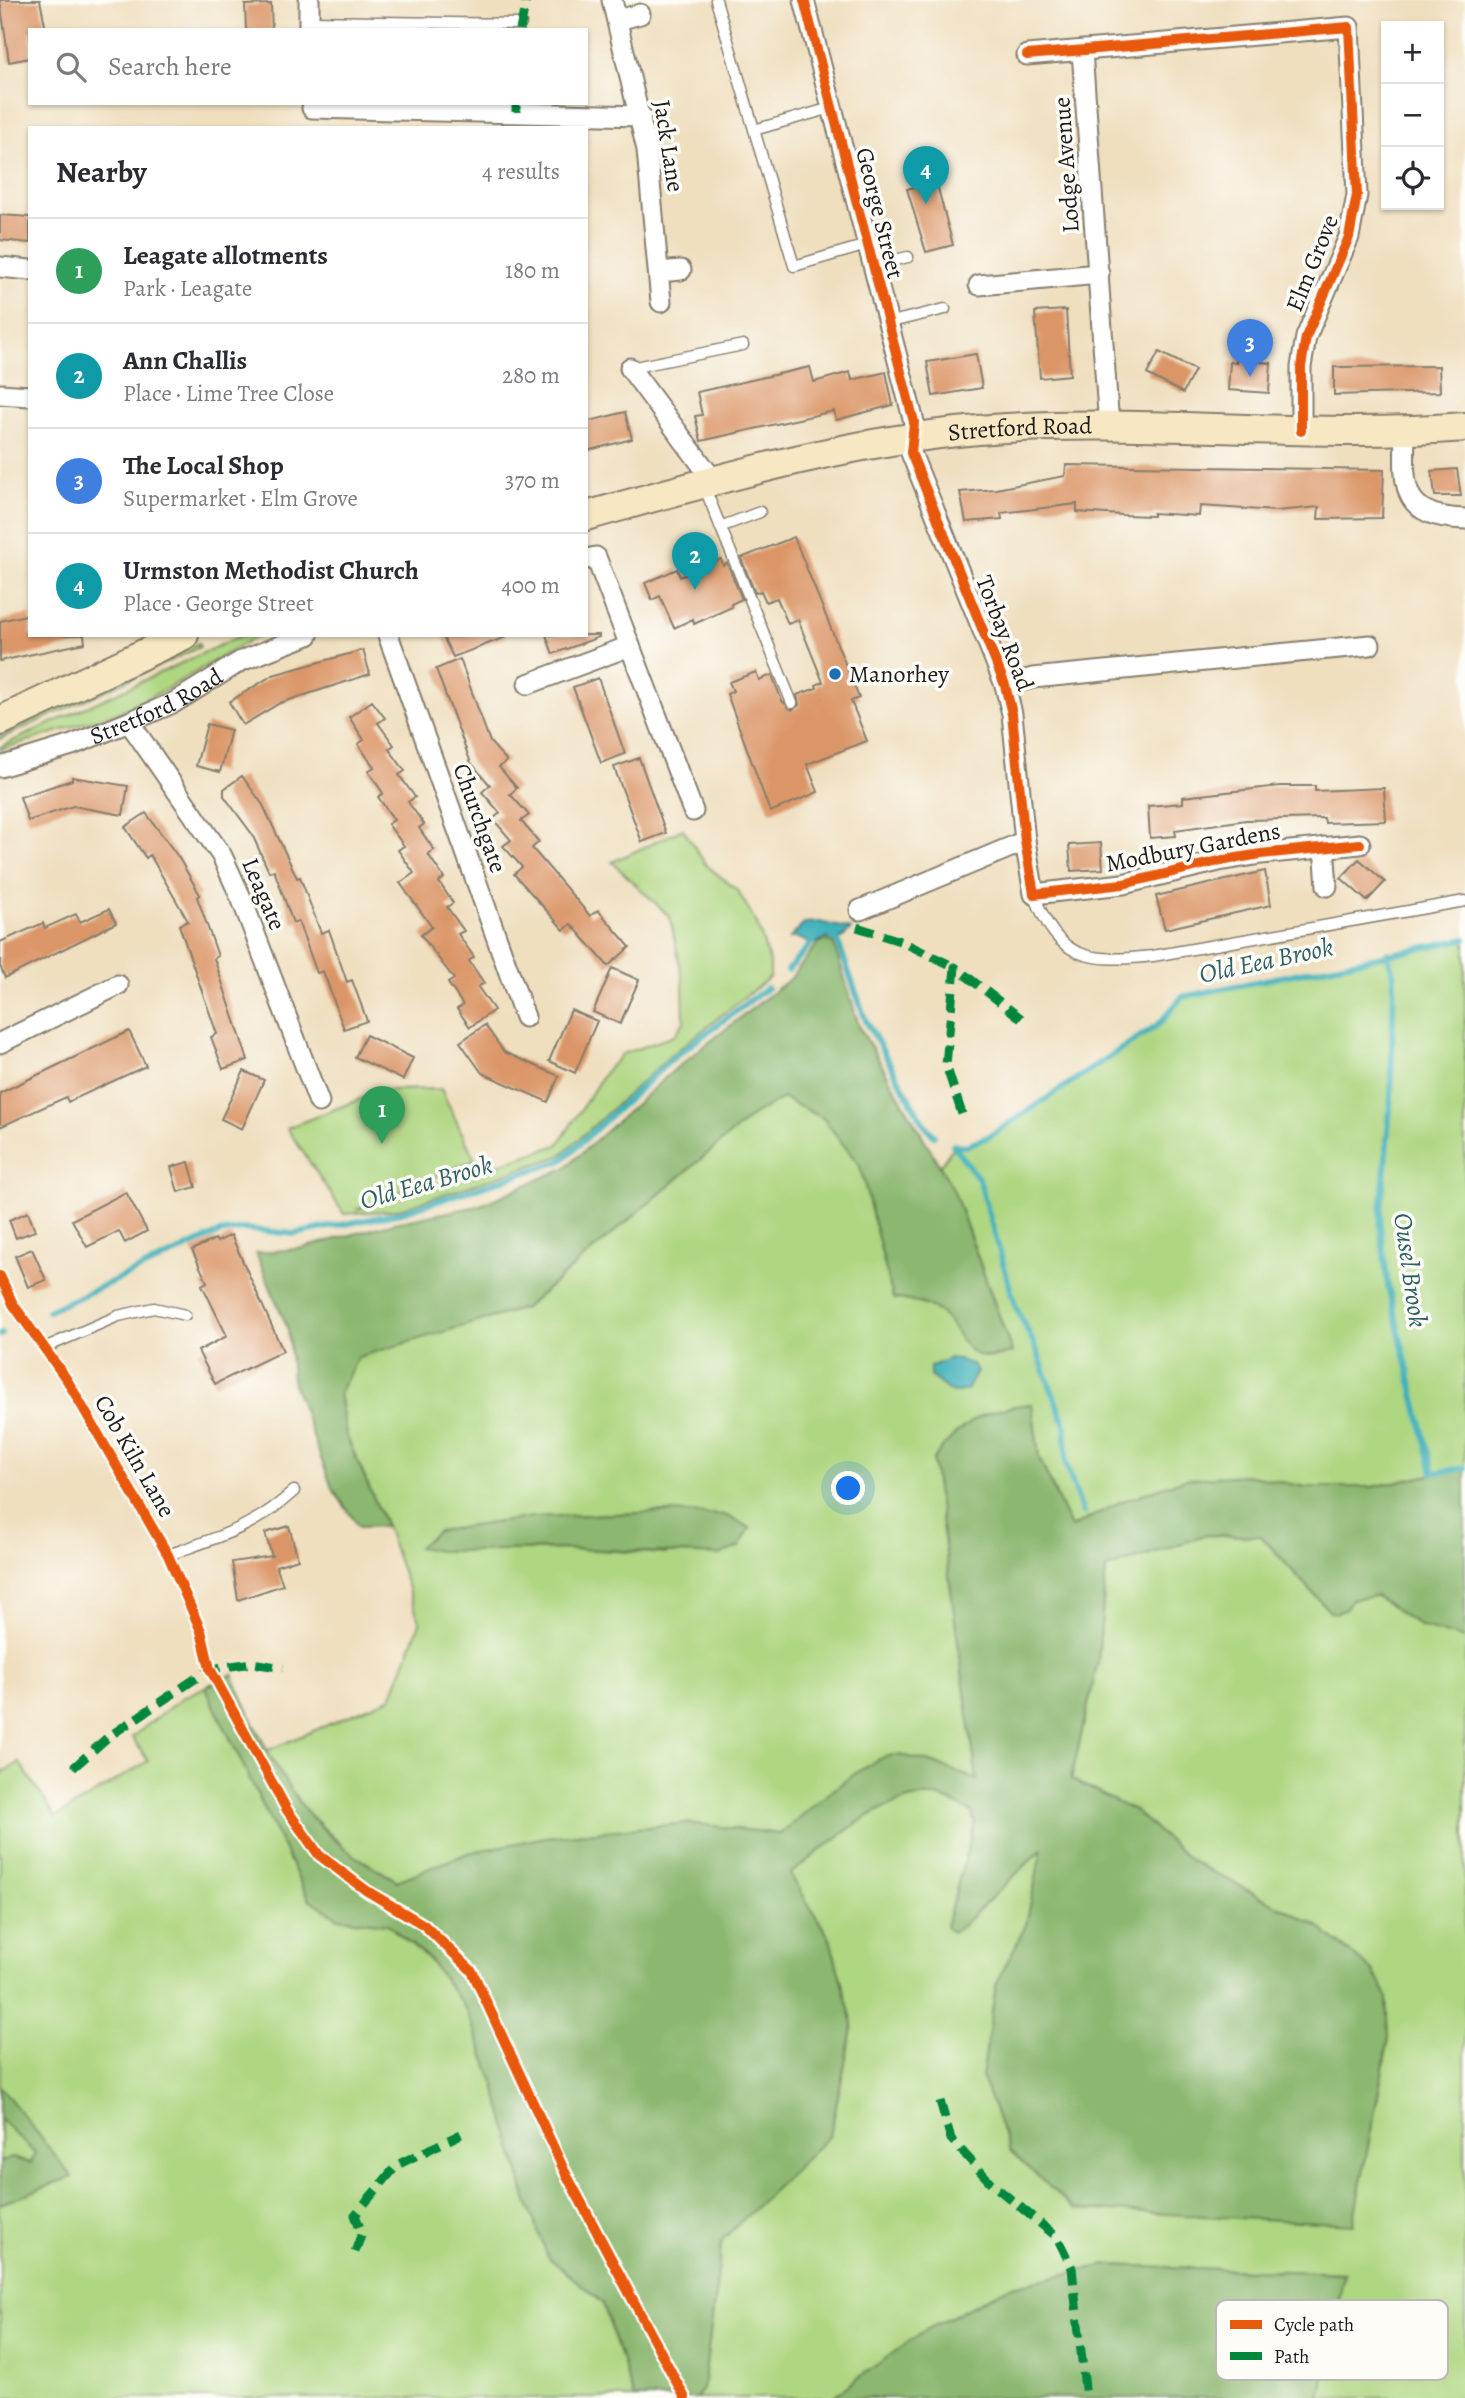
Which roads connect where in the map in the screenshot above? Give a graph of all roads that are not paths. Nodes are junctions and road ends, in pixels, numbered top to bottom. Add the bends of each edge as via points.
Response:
1 (309, 0) edge
2 (612, 0) edge
3 (716, 0) edge
4 (804, 0) edge
5 (640, 14) dead end
6 (618, 20) junction
7 (521, 24) dead end
8 (309, 25) edge
9 (1082, 51) junction
10 (1027, 55) dead end
11 (831, 108) junction
12 (312, 113) edge
13 (640, 116) junction
14 (754, 130) junction
15 (867, 245) junction
16 (908, 257) dead end
17 (872, 265) junction
18 (0, 267) edge
19 (28, 270) edge
20 (681, 270) dead end
21 (659, 272) junction
22 (1099, 275) junction
23 (979, 285) dead end
24 (661, 302) dead end
25 (945, 309) dead end
26 (887, 323) junction
27 (743, 345) dead end
28 (630, 368) joint
29 (0, 394) edge
30 (28, 397) edge
31 (1109, 427) junction
32 (1465, 427) edge
33 (1405, 430) junction
34 (1301, 431) junction
35 (912, 437) junction
36 (708, 481) junction
37 (760, 512) dead end
38 (588, 515) edge
39 (1465, 519) edge
40 (720, 527) junction
41 (591, 558) edge
42 (180, 637) edge
43 (303, 637) edge
44 (389, 637) edge
45 (1370, 645) dead end
46 (630, 646) junction
47 (528, 684) dead end
48 (1005, 685) junction
49 (792, 703) dead end
50 (0, 721) edge
51 (130, 722) junction
52 (0, 767) edge
53 (693, 811) dead end
54 (1024, 841) junction
55 (1360, 844) dead end
56 (1324, 847) junction
57 (1327, 886) dead end
58 (1034, 894) junction
59 (1465, 901) edge
60 (860, 910) dead end
61 (118, 985) dead end
62 (525, 1017) dead end
63 (0, 1043) edge
64 (319, 1102) dead end
65 (0, 1276) edge
66 (185, 1315) dead end
67 (44, 1348) junction
68 (293, 1491) dead end
69 (168, 1555) junction
70 (685, 2398) edge

1 - 8 street
2 - 6 street, Jack Lane
3 - 14 lane
4 - 11 street, George Street
5 - 6 street
6 - 13 street, Jack Lane
7 - 8 lane
9 - 10 street
9 - 22 street, Lodge Avenue
9 - 34 street, Elm Grove via 1349,27 1357,195 1349,237 1306,337
11 - 14 lane
11 - 15 street, George Street
12 - 13 street
13 - 21 street, Jack Lane via 652,181
14 - 15 lane via 794,265
15 - 17 street, George Street
16 - 17 lane
17 - 26 street, George Street
18 - 19 street
20 - 21 street
21 - 24 street, Jack Lane
22 - 23 street
22 - 31 street, Lodge Avenue
25 - 26 lane
26 - 35 street, George Street via 914,422
27 - 28 lane
28 - 36 street
29 - 30 street
31 - 34 main road, Stretford Road
31 - 35 main road, Stretford Road via 1017,428
32 - 33 main road, Stretford Road
33 - 34 main road, Stretford Road
33 - 39 street via 1404,472 1409,496 1421,511
35 - 36 main road, Stretford Road
35 - 48 street, Torbay Road via 911,453
36 - 38 main road, Stretford Road
36 - 40 lane
37 - 40 lane
40 - 49 lane
41 - 46 street
42 - 50 main road, Stretford Road
43 - 51 street, Stretford Road via 241,661 175,702
44 - 62 street, Churchgate
45 - 48 street, Torbay Road via 1033,678
46 - 47 street
46 - 53 street
48 - 54 street, Torbay Road
51 - 52 street, Stretford Road
51 - 64 street, Leagate via 222,856
54 - 58 street, Torbay Road
54 - 60 street
55 - 56 street, Modbury Gardens
56 - 57 street
56 - 58 street, Modbury Gardens via 1219,861 1123,884
58 - 59 lane via 1055,937 1071,950 1106,959 1153,956
61 - 63 street
65 - 67 lane, Cob Kiln Lane via 13,1304
66 - 67 lane via 154,1308 118,1316
67 - 69 lane, Cob Kiln Lane
68 - 69 lane via 269,1514 241,1529
69 - 70 lane, Cob Kiln Lane via 201,1631 210,1669 274,1788 319,1855 424,1925 472,1971 564,2170

